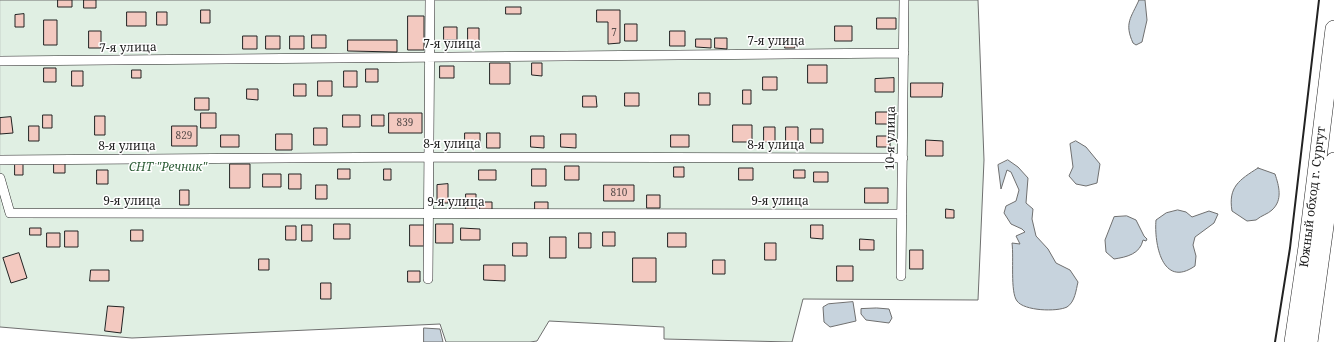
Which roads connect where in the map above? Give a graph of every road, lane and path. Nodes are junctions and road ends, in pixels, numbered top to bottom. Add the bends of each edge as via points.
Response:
1 (430, 0) edge
2 (904, 0) edge
3 (1334, 29) edge
4 (904, 53) junction
5 (430, 57) junction
6 (0, 61) edge
7 (429, 157) junction
8 (903, 158) junction
9 (0, 160) edge
10 (1334, 161) edge
11 (0, 178) edge
12 (902, 214) junction
13 (428, 215) junction
14 (901, 276) dead end
15 (428, 279) dead end
16 (1293, 342) edge
17 (1309, 342) edge

1 - 5 street
2 - 4 street, 10-я улица
3 - 16 highway, Южный обход г. Сургут
4 - 5 street, 7-я улица
4 - 8 street, 10-я улица
5 - 6 street, 7-я улица
5 - 7 street
7 - 8 street, 8-я улица
7 - 9 street, 8-я улица
7 - 13 street
8 - 12 street, 10-я улица
10 - 17 highway, Южный обход г. Сургут
11 - 13 street, 9-я улица via 10,213
12 - 13 street, 9-я улица
12 - 14 street, 10-я улица
13 - 15 street

